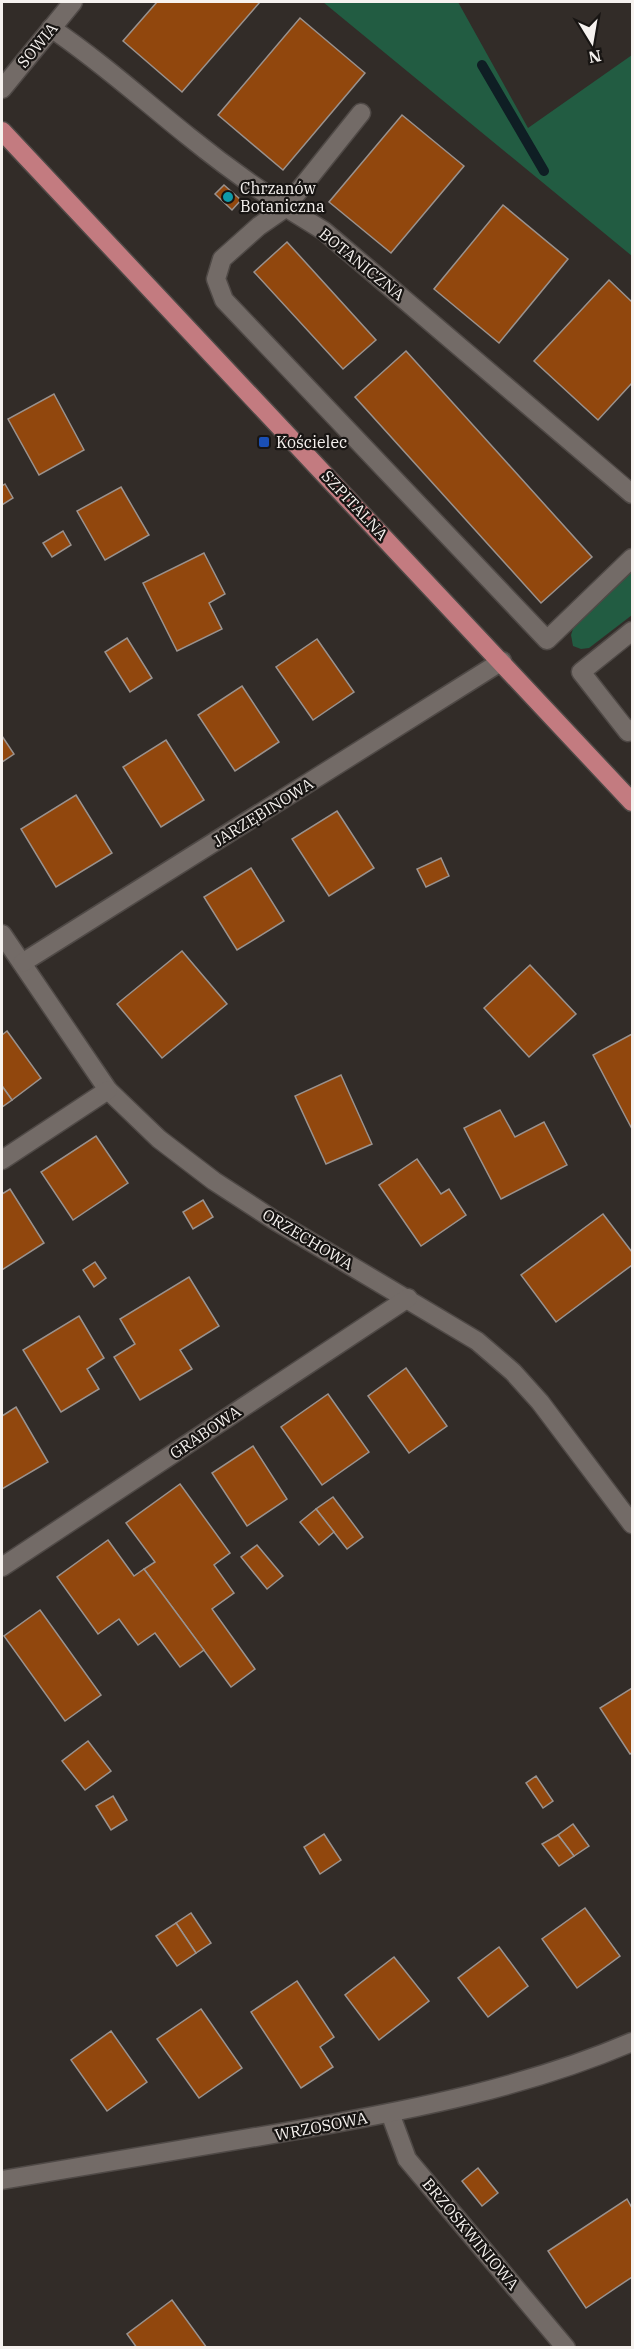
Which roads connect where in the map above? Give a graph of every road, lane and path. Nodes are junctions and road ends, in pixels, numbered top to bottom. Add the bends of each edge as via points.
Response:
1 (73, 2) edge
2 (51, 28) junction
3 (2, 89) edge
4 (361, 113) dead end
5 (2, 131) edge
6 (285, 208) junction
7 (633, 494) edge
8 (633, 558) edge
9 (633, 632) edge
10 (502, 661) junction
11 (633, 729) edge
12 (633, 802) edge
13 (2, 934) edge
14 (22, 963) junction
15 (108, 1090) junction
16 (2, 1160) edge
17 (408, 1298) junction
18 (633, 1524) edge
19 (2, 1567) edge
20 (633, 2042) edge
21 (390, 2113) junction
22 (2, 2180) edge
23 (566, 2348) edge

1 - 2 street, SOWIA
2 - 3 street, SOWIA
2 - 6 street, BOTANICZNA
4 - 6 street
5 - 10 main road, SZPITALNA
6 - 7 street, BOTANICZNA via 324,231
6 - 8 street via 222,259 216,279 225,300 547,640
9 - 11 street via 581,672 628,732
10 - 12 main road, SZPITALNA
10 - 14 street, JARZĘBINOWA
13 - 14 street, ORZECHOWA
14 - 15 street, ORZECHOWA
15 - 16 street
15 - 17 street, ORZECHOWA via 159,1139 214,1181
17 - 18 street, ORZECHOWA via 477,1341 513,1372
17 - 19 street, GRABOWA
20 - 21 street, WRZOSOWA via 531,2081
21 - 22 street, WRZOSOWA
21 - 23 street, BRZOSKWINIOWA via 407,2159

